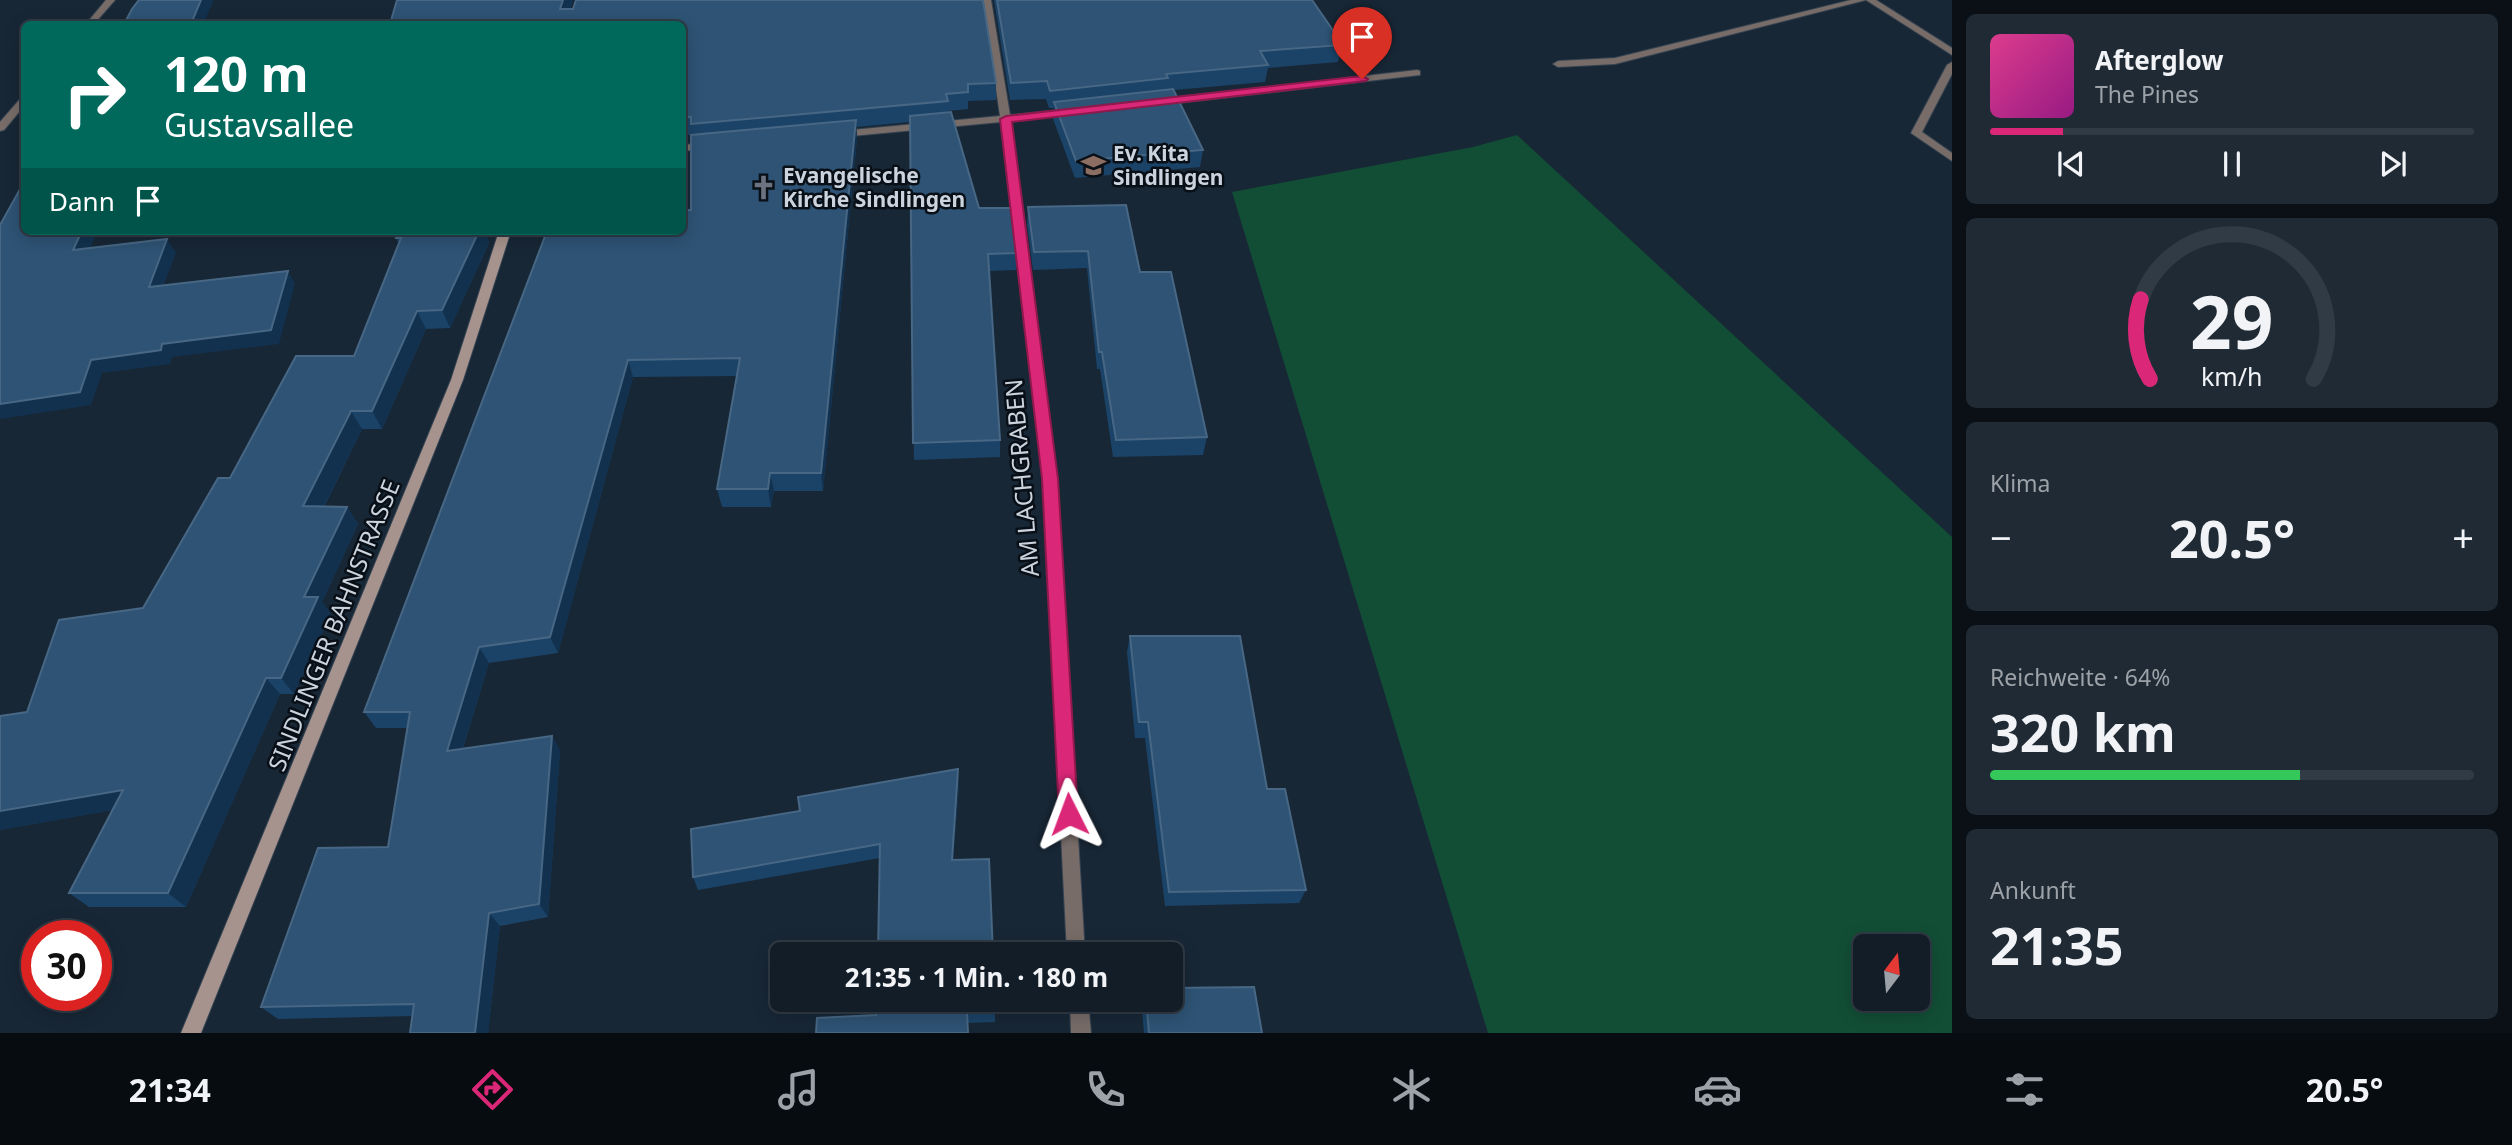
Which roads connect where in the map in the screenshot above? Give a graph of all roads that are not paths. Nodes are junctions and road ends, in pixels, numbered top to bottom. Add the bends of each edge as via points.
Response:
1 (111, 0) edge
2 (987, 0) edge
3 (1862, 0) edge
4 (1870, 0) edge
5 (93, 21) edge
6 (1952, 52) edge
7 (1558, 64) dead end
8 (1952, 65) edge
9 (1417, 73) dead end
10 (21, 104) edge
11 (1143, 104) edge
12 (1088, 110) edge
13 (1006, 119) junction
14 (0, 128) edge
15 (831, 135) edge
16 (723, 145) edge
17 (686, 148) edge
18 (1952, 158) edge
19 (504, 235) edge
20 (1075, 942) edge
21 (1080, 1012) edge
22 (191, 1033) edge
23 (1081, 1033) edge

1 - 5 street
2 - 13 street, AM LACHGRABEN
3 - 7 street via 1615,61
4 - 6 street
8 - 18 street via 1916,133
9 - 11 street
10 - 14 street
12 - 13 street
13 - 15 street
13 - 20 street, AM LACHGRABEN via 1050,479
16 - 17 street
19 - 22 street, SINDLINGER BAHNSTRASSE via 457,380
21 - 23 street

